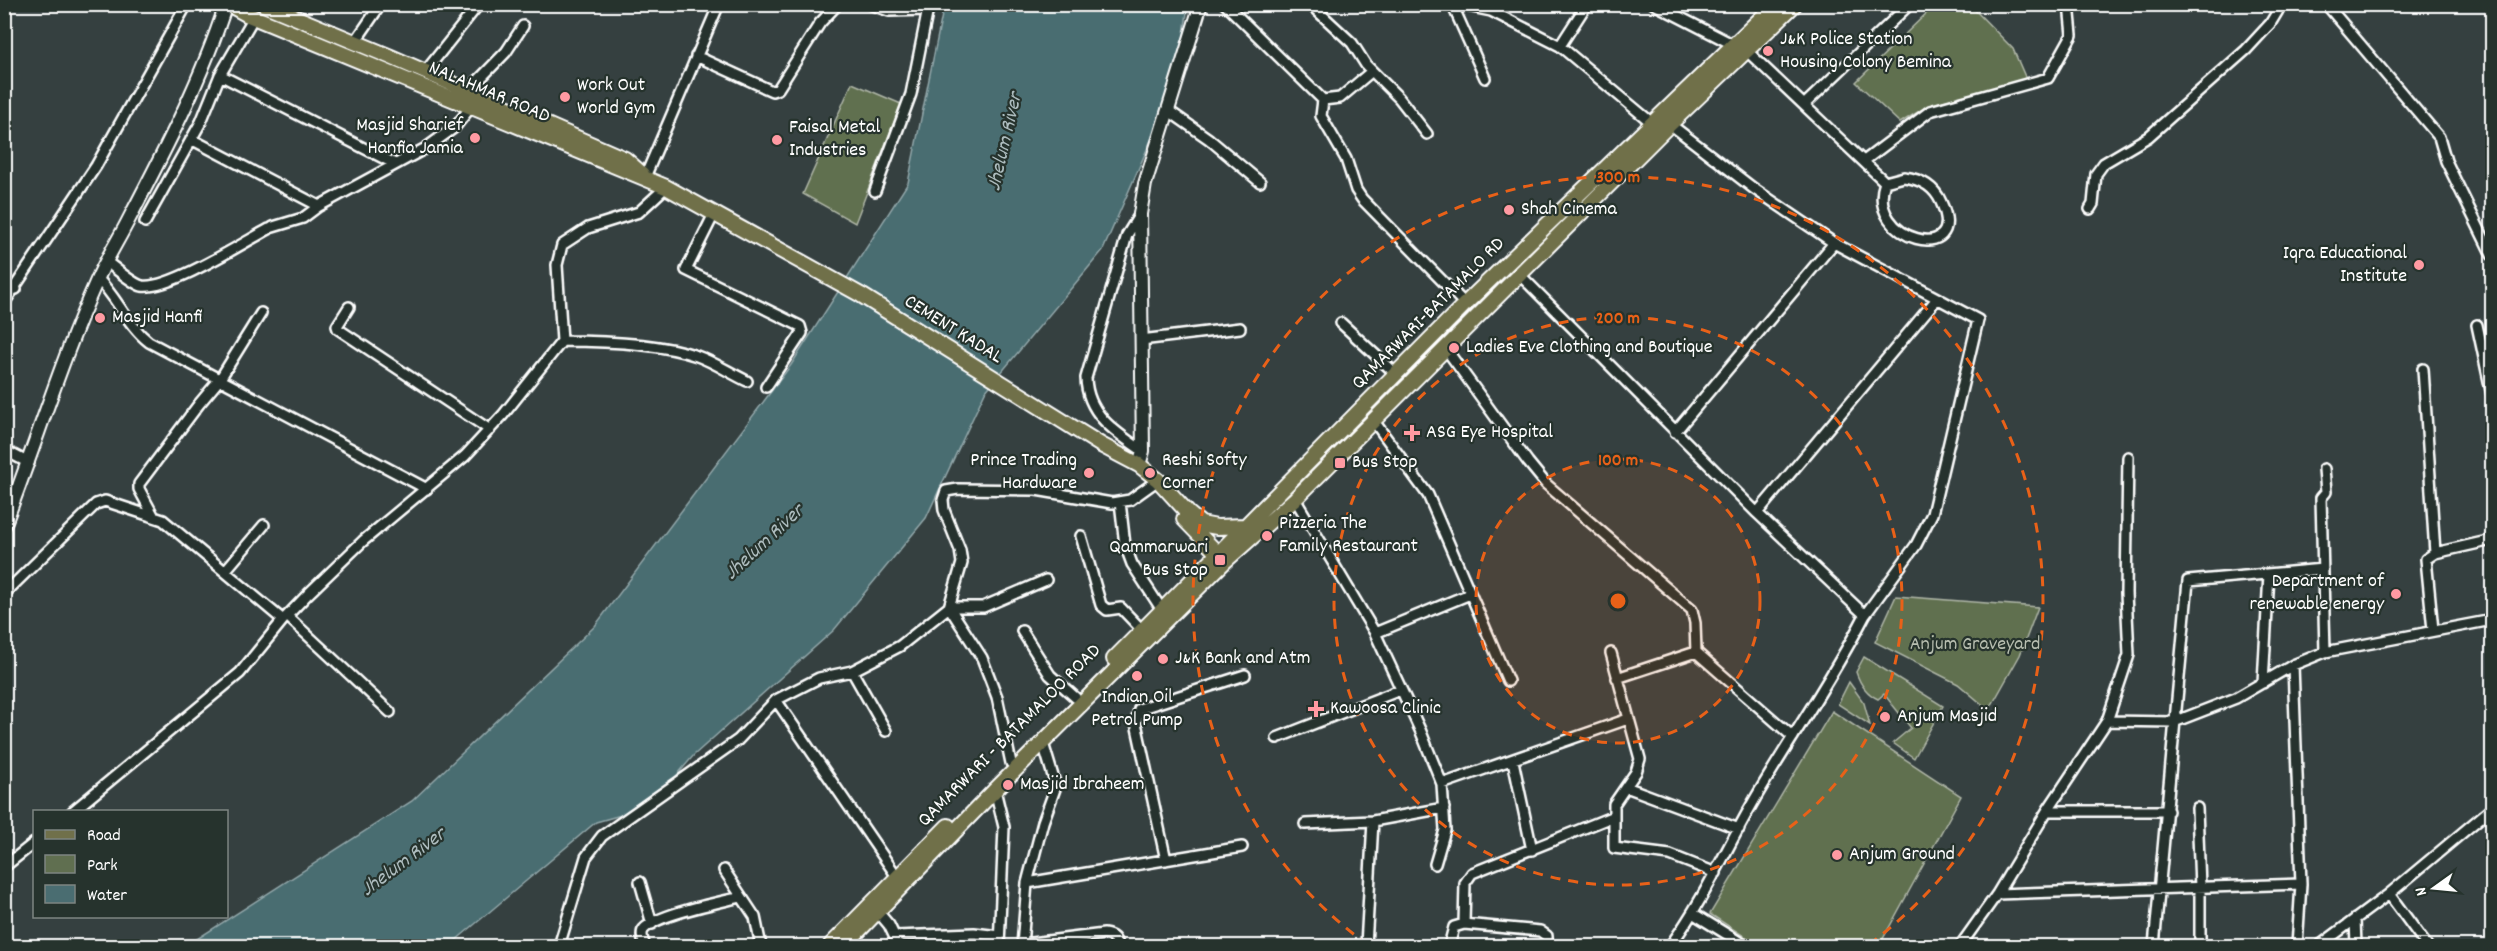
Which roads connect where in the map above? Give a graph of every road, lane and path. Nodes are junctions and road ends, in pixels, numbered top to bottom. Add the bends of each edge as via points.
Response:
1 (187, 4) edge
2 (227, 4) edge
3 (381, 4) edge
4 (479, 4) edge
5 (719, 4) edge
6 (838, 4) edge
7 (869, 4) edge
8 (1201, 4) edge
9 (1225, 4) edge
10 (1310, 4) edge
11 (1452, 4) edge
12 (1457, 4) edge
13 (1587, 4) edge
14 (1654, 4) edge
15 (1776, 4) edge
16 (1795, 4) edge
17 (1910, 4) edge
18 (2069, 4) edge
19 (2282, 4) edge
20 (2326, 4) edge
21 (269, 6) edge
22 (929, 7) edge
23 (1493, 8) edge
24 (254, 17) junction
25 (523, 26) dead end
26 (355, 42) junction
27 (1560, 46) junction
28 (1741, 48) junction
29 (696, 56) junction
30 (1372, 71) junction
31 (425, 72) junction
32 (220, 75) junction
33 (1485, 78) dead end
34 (469, 90) junction
35 (1323, 100) junction
36 (1805, 104) junction
37 (471, 107) junction
38 (1169, 111) junction
39 (1652, 123) junction
40 (1670, 124) junction
41 (1427, 134) dead end
42 (191, 139) junction
43 (1864, 161) junction
44 (395, 164) junction
45 (645, 177) junction
46 (1260, 182) dead end
47 (1885, 182) junction
48 (666, 187) junction
49 (875, 191) dead end
50 (319, 206) junction
51 (2090, 209) dead end
52 (714, 213) junction
53 (1140, 214) junction
54 (145, 222) dead end
55 (1834, 243) junction
56 (2493, 255) edge
57 (107, 262) junction
58 (1520, 275) junction
59 (97, 278) junction
60 (4, 283) edge
61 (16, 289) junction
62 (1936, 300) junction
63 (4, 303) edge
64 (1465, 304) junction
65 (350, 307) dead end
66 (261, 312) dead end
67 (1341, 323) dead end
68 (2478, 325) dead end
69 (1240, 328) dead end
70 (1141, 340) junction
71 (562, 341) junction
72 (1446, 349) junction
73 (2423, 369) dead end
74 (1396, 374) junction
75 (220, 379) junction
76 (747, 381) dead end
77 (766, 387) dead end
78 (2493, 395) edge
79 (1373, 420) junction
80 (490, 430) junction
81 (1675, 432) junction
82 (4, 450) edge
83 (1143, 451) junction
84 (2128, 457) dead end
85 (28, 463) junction
86 (1140, 465) junction
87 (2324, 469) dead end
88 (1155, 481) junction
89 (427, 489) junction
90 (1294, 499) junction
91 (1120, 502) junction
92 (1757, 513) junction
93 (153, 515) junction
94 (264, 525) dead end
95 (4, 526) edge
96 (1245, 526) junction
97 (1081, 536) dead end
98 (2493, 540) edge
99 (2435, 553) junction
100 (1221, 558) junction
101 (2323, 569) junction
102 (225, 571) junction
103 (2268, 574) junction
104 (1046, 580) dead end
105 (4, 594) edge
106 (1470, 594) junction
107 (949, 607) junction
108 (1162, 610) junction
109 (1865, 615) junction
110 (285, 618) junction
111 (2493, 620) edge
112 (1142, 630) junction
113 (2433, 630) junction
114 (1022, 631) dead end
115 (1375, 633) junction
116 (1696, 652) junction
117 (2325, 652) junction
118 (1611, 653) dead end
119 (2294, 665) junction
120 (852, 671) junction
121 (1245, 675) dead end
122 (1617, 678) junction
123 (1508, 681) dead end
124 (2263, 683) junction
125 (1400, 690) junction
126 (1077, 698) junction
127 (776, 700) junction
128 (390, 712) dead end
129 (1628, 719) junction
130 (2107, 721) junction
131 (2174, 722) junction
132 (886, 730) dead end
133 (1793, 737) junction
134 (1277, 738) dead end
135 (1043, 743) junction
136 (1513, 761) junction
137 (1011, 763) junction
138 (1442, 784) junction
139 (1626, 787) junction
140 (995, 790) junction
141 (1444, 808) junction
142 (2197, 808) dead end
143 (2493, 808) edge
144 (74, 810) edge
145 (2047, 811) junction
146 (2168, 811) junction
147 (1614, 816) junction
148 (1374, 821) junction
149 (1305, 824) dead end
150 (1739, 829) junction
151 (33, 844) edge
152 (1242, 847) dead end
153 (1532, 850) junction
154 (1166, 860) junction
155 (1436, 864) dead end
156 (4, 867) edge
157 (724, 870) dead end
158 (1716, 873) junction
159 (898, 878) junction
160 (640, 882) dead end
161 (1027, 883) junction
162 (2301, 884) junction
163 (2200, 887) junction
164 (2160, 890) junction
165 (1997, 894) junction
166 (2388, 894) junction
167 (741, 897) junction
168 (878, 912) junction
169 (1694, 914) junction
170 (2355, 919) junction
171 (652, 924) junction
172 (1464, 924) junction
173 (896, 936) junction
174 (999, 936) junction
175 (559, 946) edge
176 (645, 946) edge
177 (761, 946) edge
178 (830, 946) edge
179 (844, 946) edge
180 (899, 946) edge
181 (999, 946) edge
182 (1022, 946) edge
183 (1117, 946) edge
184 (1366, 946) edge
185 (1449, 946) edge
186 (1547, 946) edge
187 (1670, 946) edge
188 (1746, 946) edge
189 (1960, 946) edge
190 (2154, 946) edge
191 (2200, 946) edge
192 (2297, 946) edge
193 (2319, 946) edge
194 (2356, 946) edge
195 (2427, 946) edge

1 - 61 street via 96,166
2 - 24 main road, NALAHMAR ROAD
2 - 57 street via 172,135
3 - 26 street
4 - 31 street
5 - 29 street
6 - 29 street via 820,23 778,89 772,91
7 - 22 street via 889,11
8 - 38 street
9 - 35 street
10 - 30 street via 1352,44
11 - 33 street
12 - 23 street
13 - 27 street
14 - 28 street
15 - 28 main road, QAMARWARI-BATAMALO RD
16 - 28 main road, QAMARWARI-BATAMALO RD
17 - 36 street
18 - 43 street via 2072,35 2048,78 1930,111
19 - 51 street via 2270,24 2228,66 2148,137 2104,164 2096,174
20 - 56 street via 2439,136 2446,161
21 - 26 main road, NALAHMAR ROAD
22 - 49 street via 911,94
23 - 27 street
24 - 32 street
24 - 37 main road, NALAHMAR ROAD
25 - 34 street via 506,52
26 - 31 main road, NALAHMAR ROAD
27 - 39 street
28 - 36 street
28 - 39 main road, QAMARWARI-BATAMALO RD
28 - 40 main road, QAMARWARI-BATAMALO RD
29 - 45 street
30 - 35 street via 1340,98
30 - 41 street
31 - 34 main road, NALAHMAR ROAD
32 - 42 street
32 - 44 street
34 - 45 main road, NALAHMAR ROAD via 625,159
35 - 64 street via 1321,116 1346,159 1362,199
36 - 43 street
37 - 44 street via 455,127
37 - 45 main road, NALAHMAR ROAD
38 - 46 street
38 - 53 street via 1145,184
39 - 64 main road, QAMARWARI-BATAMALO RD
40 - 55 street via 1753,188
40 - 58 main road, QAMARWARI-BATAMALO RD
42 - 50 street
42 - 54 street
43 - 47 street
44 - 50 street
45 - 48 main road, CEMENT KADAL
47 - 47 street via 1882,206 1905,234 1926,242 1944,232 1947,223 1943,207 1926,184 1904,177
48 - 52 main road, CEMENT KADAL
48 - 71 street via 639,212 588,228 562,245 557,265
50 - 57 street via 303,218 271,228 179,277 139,285
52 - 77 street via 686,270 800,326 802,333
52 - 86 main road, CEMENT KADAL via 861,295 1101,445
53 - 70 street
53 - 83 street via 1127,235 1086,378 1086,393 1090,404 1117,434
55 - 62 street
55 - 81 street
57 - 59 street
58 - 72 main road, QAMARWARI-BATAMALO RD
58 - 81 street
59 - 75 street via 141,335
59 - 85 street via 51,391
60 - 61 street
61 - 63 street
62 - 92 street
62 - 109 street via 1978,320 1932,514 1916,545
64 - 74 main road, QAMARWARI-BATAMALO RD
65 - 80 street via 338,329
66 - 75 street
67 - 74 street
68 - 78 street
69 - 70 street
70 - 83 street
71 - 76 street via 633,344 687,353
71 - 80 street
72 - 79 main road, QAMARWARI-BATAMALO RD
72 - 116 street via 1546,484 1692,610
73 - 99 street
74 - 96 main road, QAMARWARI-BATAMALO RD
75 - 89 street
75 - 93 street via 139,484
79 - 90 main road, QAMARWARI-BATAMALO RD
79 - 106 street via 1428,495
80 - 89 street
81 - 92 street
82 - 85 street
83 - 86 street
84 - 130 street via 2129,655
85 - 95 street
86 - 88 main road, CEMENT KADAL
87 - 101 street
88 - 91 street via 1130,500
88 - 96 main road via 1201,524
88 - 100 main road
89 - 110 street via 363,541
90 - 100 main road, QAMARWARI-BATAMALO RD
90 - 115 street
91 - 107 street via 1036,490 946,491 944,510 962,563
91 - 108 street via 1125,545 1132,564
92 - 109 street
93 - 102 street
93 - 105 street via 105,501 99,503
94 - 102 street
96 - 100 main road, QAMARWARI-BATAMALO RD
97 - 112 street via 1101,605 1107,610 1121,608
98 - 99 street
99 - 113 street via 2426,559
100 - 108 main road, QAMARWARI - BATAMALOO ROAD
100 - 135 main road, QAMARWARI - BATAMALOO ROAD
101 - 103 street
101 - 117 street
102 - 110 street
103 - 124 street
103 - 131 street via 2188,581
104 - 107 street via 983,607
106 - 115 street
106 - 123 street
107 - 120 street via 900,646
107 - 137 street via 982,658 997,697
108 - 112 main road, QAMARWARI - BATAMALOO ROAD
109 - 133 street
110 - 128 street
110 - 144 street via 240,673
111 - 113 street
112 - 126 main road, QAMARWARI - BATAMALOO ROAD
113 - 117 street
114 - 126 street via 1050,675
115 - 125 street
116 - 122 street
116 - 133 street
117 - 119 street
118 - 122 street
119 - 124 street
119 - 162 street
120 - 127 street via 819,678
120 - 132 street
121 - 154 street via 1138,709 1136,723
122 - 129 street
124 - 131 street
125 - 134 street
125 - 138 street
126 - 137 main road, QAMARWARI - BATAMALOO ROAD
127 - 159 street
127 - 175 street via 738,740 596,843 586,857
129 - 136 street
129 - 139 street via 1640,759
130 - 131 street
130 - 145 street
131 - 146 street
133 - 150 street
135 - 140 main road, QAMARWARI - BATAMALOO ROAD
135 - 161 street via 1056,786
136 - 138 street
136 - 153 street
137 - 159 main road, QAMARWARI - BATAMALOO ROAD
138 - 141 street
139 - 147 street via 1614,804
139 - 150 street
140 - 168 main road, QAMARWARI - BATAMALOO ROAD
140 - 174 street via 1004,827
141 - 148 street
141 - 155 street via 1445,830
142 - 163 street
143 - 166 street
145 - 146 street
145 - 165 street
146 - 164 street
147 - 153 street
147 - 158 street via 1614,850 1670,855
148 - 149 street
148 - 184 street
150 - 158 street
151 - 156 street
152 - 154 street
153 - 172 street via 1467,877
154 - 161 street
157 - 167 street
158 - 169 street
159 - 178 main road, QAMARWARI - BATAMALOO ROAD
160 - 171 street
161 - 182 street
162 - 163 street
162 - 192 street
163 - 164 street
163 - 191 street
164 - 165 street
164 - 190 street
165 - 189 street
166 - 170 street
166 - 195 street
167 - 171 street
167 - 177 street via 757,922
168 - 173 street
168 - 179 main road, QAMARWARI - BATAMALOO ROAD
169 - 187 street
169 - 188 street
170 - 193 street
170 - 194 street
171 - 176 street via 643,931
172 - 185 street via 1454,927
172 - 186 street via 1540,930 1546,936
173 - 174 street
173 - 180 street
174 - 181 street
182 - 183 street via 1104,934 1115,939

